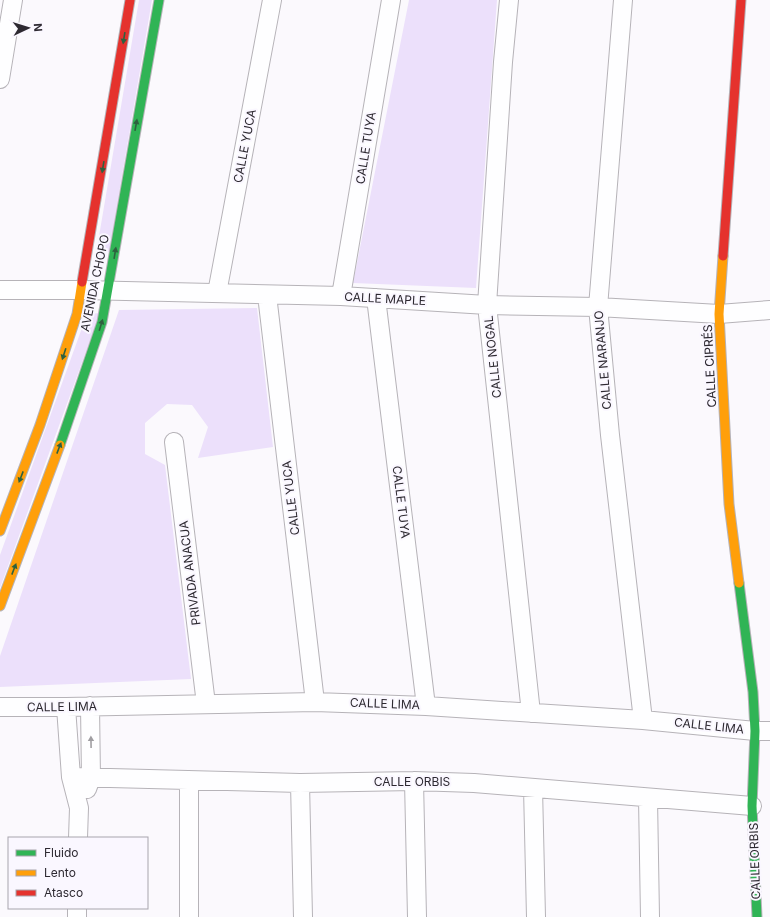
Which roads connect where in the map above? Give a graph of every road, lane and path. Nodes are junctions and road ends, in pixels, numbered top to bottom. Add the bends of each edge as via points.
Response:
1 (13, 0) edge
2 (130, 0) edge
3 (159, 0) edge
4 (272, 0) edge
5 (391, 0) edge
6 (509, 0) edge
7 (623, 0) edge
8 (741, 0) edge
9 (0, 79) edge
10 (0, 290) edge
11 (82, 290) junction
12 (108, 291) junction
13 (217, 293) junction
14 (267, 295) junction
15 (341, 296) junction
16 (376, 298) junction
17 (487, 305) junction
18 (598, 307) junction
19 (770, 310) edge
20 (719, 314) junction
21 (174, 442) dead end
22 (0, 531) edge
23 (0, 606) edge
24 (315, 702) junction
25 (206, 704) junction
26 (90, 706) junction
27 (426, 706) junction
28 (0, 707) edge
29 (66, 707) junction
30 (531, 713) junction
31 (643, 720) junction
32 (762, 731) edge
33 (70, 777) junction
34 (91, 778) junction
35 (189, 780) junction
36 (414, 781) junction
37 (300, 782) junction
38 (533, 788) junction
39 (648, 798) junction
40 (752, 806) junction
41 (79, 808) junction
42 (78, 837) edge
43 (189, 917) edge
44 (303, 917) edge
45 (417, 917) edge
46 (536, 917) edge
47 (650, 917) edge
48 (757, 917) edge

1 - 9 street
2 -> 11 street, AVENIDA CHOPO
12 -> 3 street, AVENIDA CHOPO
4 - 13 street, CALLE YUCA
5 - 15 street, CALLE TUYA
6 - 17 street, CALLE NOGAL
7 - 18 street, CALLE NARANJO
8 - 20 street, CALLE CIPRÉS
10 - 11 street, CALLE MAPLE
11 - 12 street, CALLE MAPLE
11 -> 22 street, AVENIDA CHOPO via 77,314 43,418
12 - 13 street, CALLE MAPLE
23 -> 12 street, AVENIDA CHOPO via 64,435 102,322
13 - 14 street, CALLE MAPLE
14 - 15 street, CALLE MAPLE
14 - 24 street, CALLE YUCA
15 - 16 street, CALLE MAPLE
16 - 17 street, CALLE MAPLE
16 - 27 street, CALLE TUYA
17 - 18 street, CALLE MAPLE
17 - 30 street, CALLE NOGAL
18 - 20 street, CALLE MAPLE
18 - 31 street, CALLE NARANJO
19 - 20 street, CALLE MAPLE
20 - 32 street, CALLE CIPRÉS via 729,504 753,692
21 - 25 street, PRIVADA ANACUA
24 - 25 street, CALLE LIMA
24 - 27 street, CALLE LIMA
25 - 26 street, CALLE LIMA
26 - 29 street, CALLE LIMA
34 -> 26 street
27 - 30 street, CALLE LIMA
28 - 29 street, CALLE LIMA
29 - 33 street
30 - 31 street, CALLE LIMA
31 - 32 street, CALLE LIMA
32 - 40 street, CALLE ORBIS
33 - 34 street, CALLE ORBIS
33 - 41 street
34 - 35 street, CALLE ORBIS
34 - 41 street
35 - 37 street, CALLE ORBIS
35 - 43 street
36 - 37 street, CALLE ORBIS
36 - 38 street, CALLE ORBIS
36 - 45 street
37 - 44 street
38 - 39 street, CALLE ORBIS
38 - 46 street
39 - 40 street, CALLE ORBIS
39 - 47 street
40 - 48 street, CALLE ORBIS
41 - 42 street

